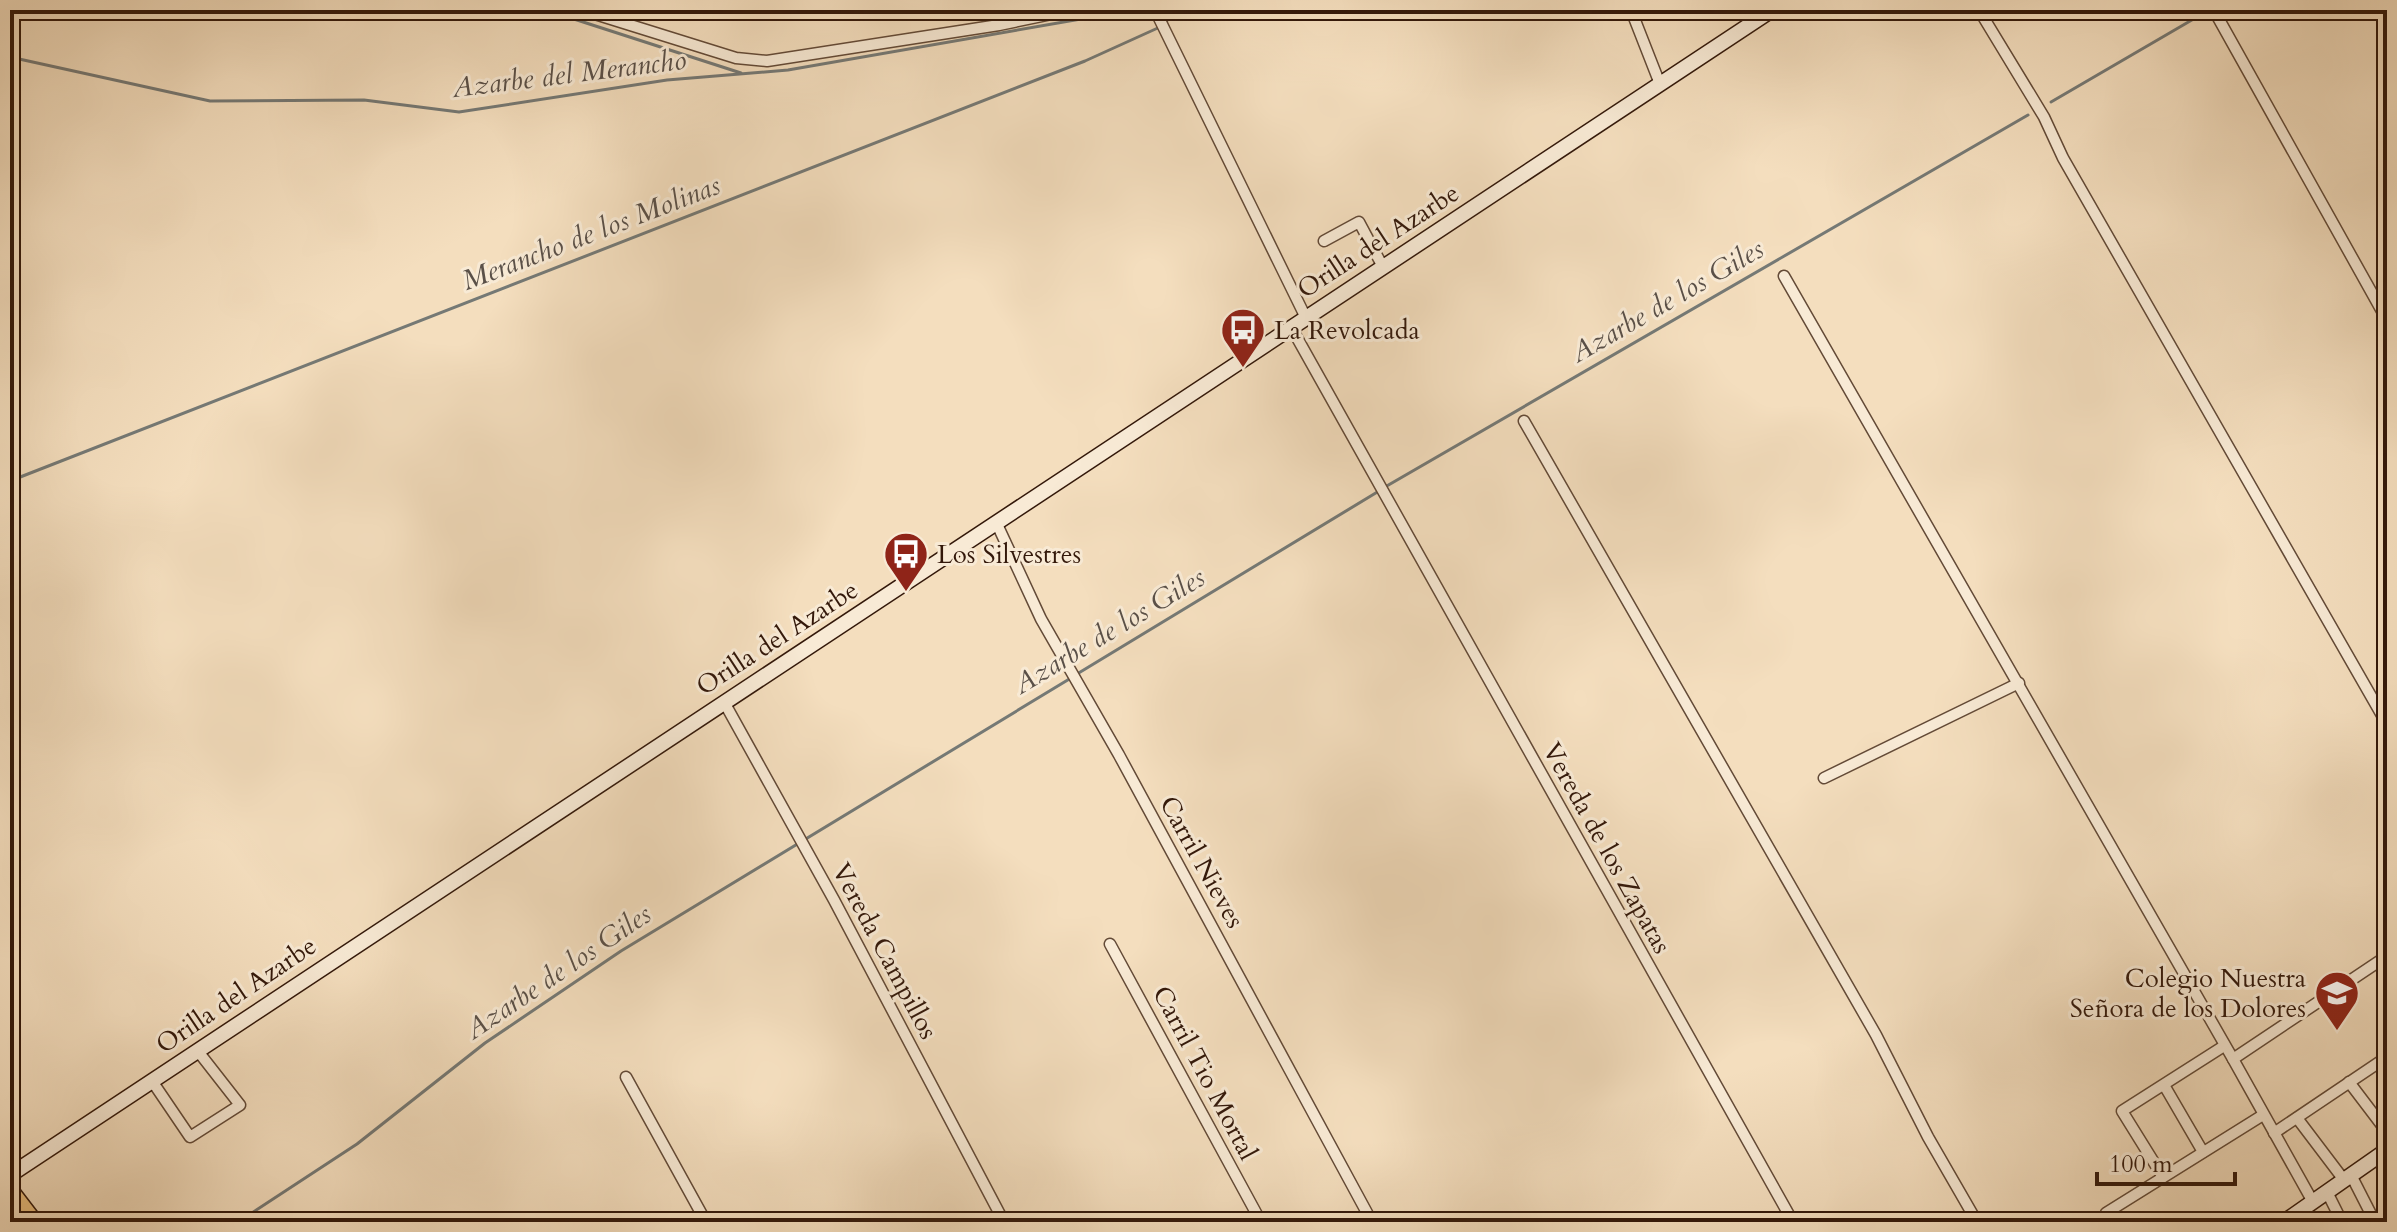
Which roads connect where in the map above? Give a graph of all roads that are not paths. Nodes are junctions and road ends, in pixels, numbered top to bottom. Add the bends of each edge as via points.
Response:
1 (582, 10) edge
2 (1071, 10) edge
3 (1155, 10) edge
4 (1631, 10) edge
5 (1772, 10) edge
6 (1979, 10) edge
7 (2216, 14) dead end
8 (1660, 84) junction
9 (1324, 241) dead end
10 (1383, 267) junction
11 (1784, 276) dead end
12 (1306, 318) junction
13 (2387, 320) edge
14 (1291, 327) junction
15 (1524, 421) dead end
16 (996, 522) junction
17 (2019, 683) junction
18 (724, 702) junction
19 (2387, 724) edge
20 (1824, 778) dead end
21 (1110, 944) dead end
22 (2387, 956) edge
23 (2224, 1046) junction
24 (197, 1050) junction
25 (2387, 1057) edge
26 (2233, 1059) junction
27 (626, 1077) dead end
28 (152, 1081) junction
29 (2349, 1082) junction
30 (2164, 1085) junction
31 (2263, 1115) junction
32 (2297, 1118) junction
33 (2387, 1132) edge
34 (2274, 1133) junction
35 (2387, 1150) edge
36 (2203, 1152) junction
37 (10, 1175) edge
38 (2163, 1177) junction
39 (2348, 1177) junction
40 (10, 1192) edge
41 (2327, 1192) junction
42 (2313, 1202) junction
43 (2106, 1213) dead end
44 (33, 1222) edge
45 (706, 1222) edge
46 (1004, 1222) edge
47 (1261, 1222) edge
48 (1372, 1222) edge
49 (1793, 1222) edge
50 (1977, 1222) edge
51 (2284, 1222) edge
52 (2342, 1222) edge
53 (2375, 1222) edge

1 - 2 street via 736,58 767,61
3 - 12 street
4 - 8 street
5 - 8 street, Orilla del Azarbe
6 - 19 street
7 - 13 street
8 - 10 street, Orilla del Azarbe
9 - 10 street via 1359,222
10 - 12 street, Orilla del Azarbe
11 - 17 street
12 - 14 street, Orilla del Azarbe
14 - 16 street, Orilla del Azarbe
14 - 49 street, Vereda de los Zapatas
15 - 50 street via 1876,1035
16 - 18 street, Orilla del Azarbe
16 - 48 street, Carril Nieves via 1041,619
17 - 20 street
17 - 23 street
18 - 24 street, Orilla del Azarbe
18 - 46 street, Vereda Campillos
21 - 47 street, Carril Tio Mortal
22 - 26 street
23 - 26 street
23 - 30 street
24 - 28 street, Orilla del Azarbe
24 - 28 street via 240,1105 190,1137
25 - 29 street
26 - 31 street
27 - 45 street
28 - 37 street, Orilla del Azarbe
29 - 32 street
29 - 33 street
30 - 36 street
30 - 38 street via 2122,1111
31 - 34 street
31 - 36 street
32 - 34 street
32 - 39 street
34 - 42 street
35 - 39 street
36 - 38 street
38 - 43 street
39 - 41 street
39 - 53 street
40 - 44 highway
41 - 42 street
41 - 52 street
42 - 51 street

